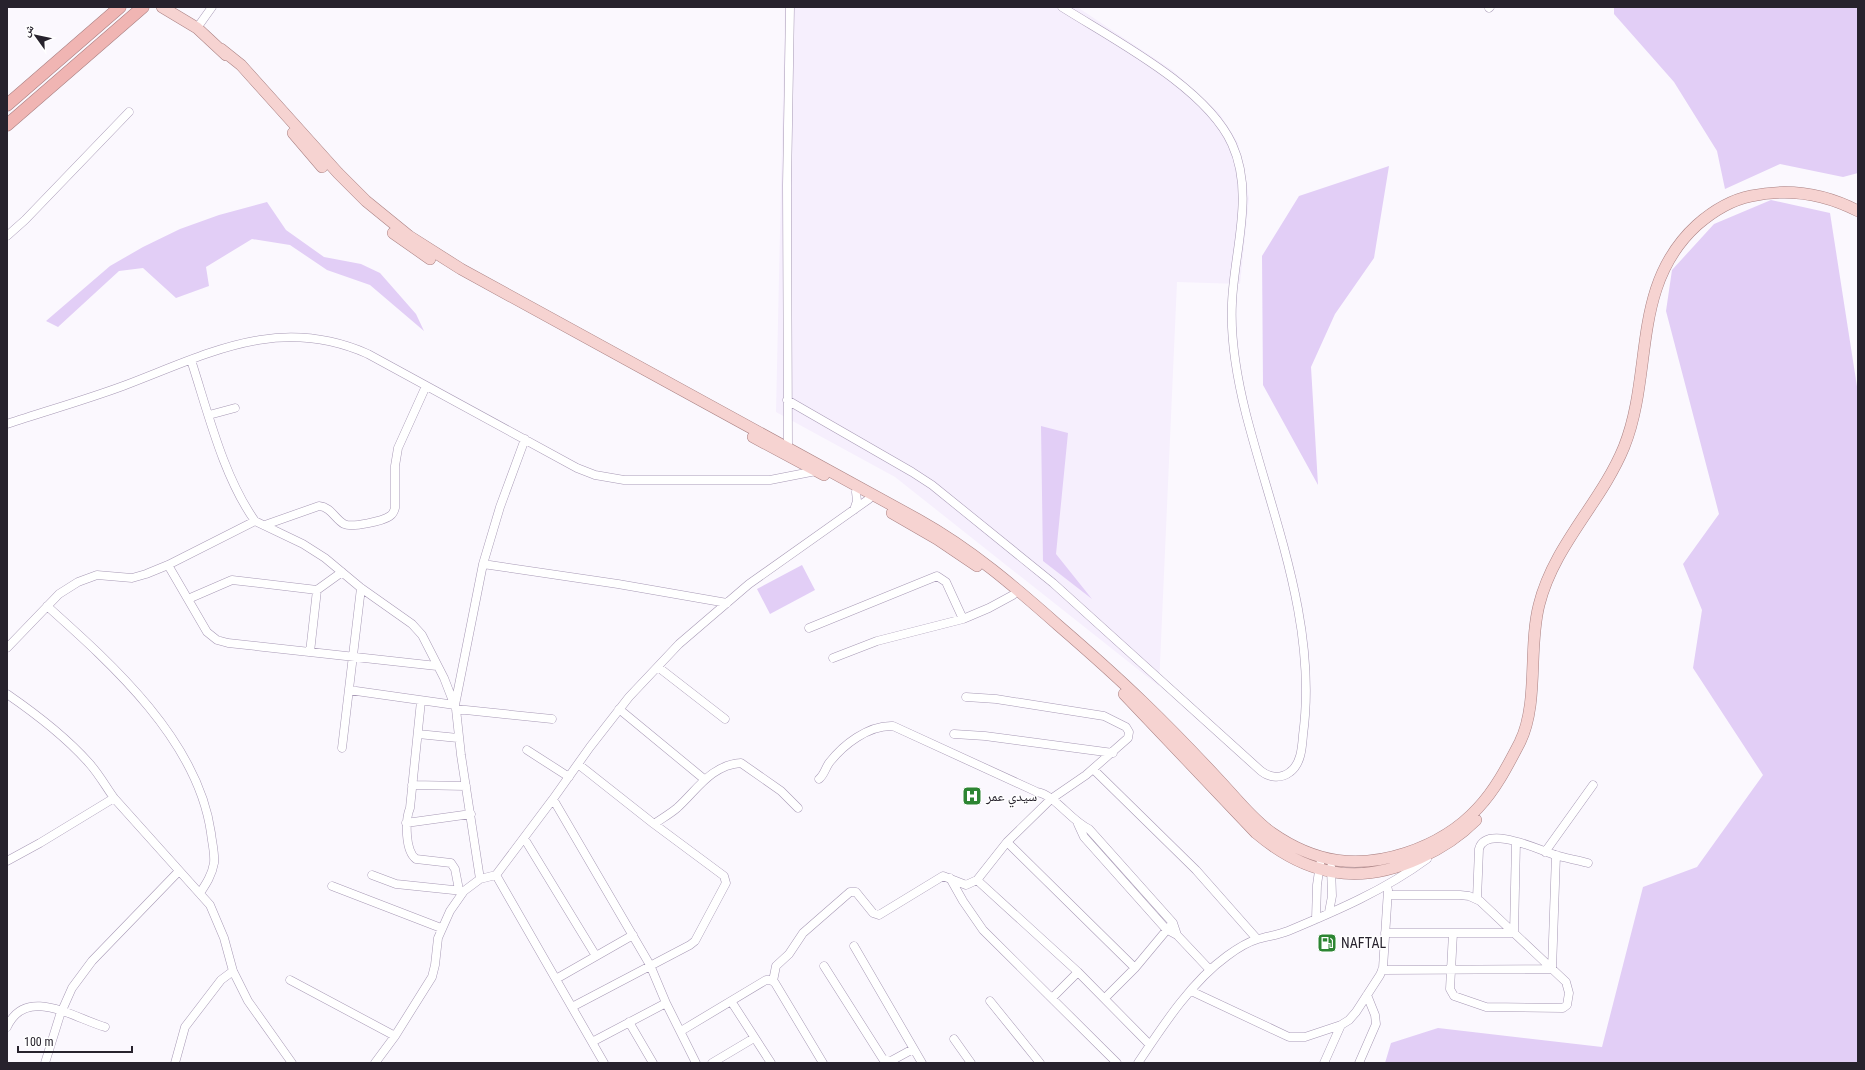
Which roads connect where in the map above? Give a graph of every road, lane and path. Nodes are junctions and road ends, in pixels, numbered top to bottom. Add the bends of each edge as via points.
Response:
1 (120, 7) edge
2 (142, 7) edge
3 (162, 7) edge
4 (212, 7) edge
5 (790, 7) edge
6 (1062, 7) edge
7 (197, 28) junction
8 (221, 49) junction
9 (7, 105) edge
10 (129, 112) dead end
11 (7, 125) edge
12 (1858, 211) edge
13 (7, 236) edge
14 (191, 360) junction
15 (426, 386) junction
16 (787, 400) junction
17 (235, 408) dead end
18 (209, 415) junction
19 (7, 424) edge
20 (525, 439) junction
21 (788, 447) junction
22 (816, 471) junction
23 (856, 492) junction
24 (869, 499) junction
25 (854, 510) junction
26 (255, 521) junction
27 (265, 525) junction
28 (483, 564) junction
29 (168, 565) junction
30 (342, 572) junction
31 (361, 588) junction
32 (317, 590) junction
33 (1013, 595) junction
34 (188, 599) junction
35 (727, 603) junction
36 (47, 606) junction
37 (963, 619) junction
38 (810, 628) dead end
39 (7, 648) edge
40 (310, 652) junction
41 (352, 657) junction
42 (833, 658) dead end
43 (437, 666) junction
44 (658, 666) junction
45 (349, 690) junction
46 (7, 694) edge
47 (966, 698) dead end
48 (421, 701) junction
49 (455, 707) junction
50 (619, 709) junction
51 (552, 719) dead end
52 (725, 719) dead end
53 (418, 734) junction
54 (954, 734) dead end
55 (458, 738) junction
56 (1520, 742) junction
57 (342, 748) dead end
58 (527, 750) dead end
59 (1113, 753) junction
60 (578, 764) junction
61 (1093, 770) junction
62 (569, 777) junction
63 (704, 779) junction
64 (819, 780) dead end
65 (412, 784) junction
66 (1593, 784) dead end
67 (466, 786) junction
68 (114, 798) junction
69 (554, 799) junction
70 (1051, 799) junction
71 (798, 808) dead end
72 (470, 814) junction
73 (406, 823) junction
74 (654, 824) junction
75 (1078, 824) junction
76 (524, 838) junction
77 (1007, 842) junction
78 (1516, 842) junction
79 (1439, 849) junction
80 (1545, 852) junction
81 (1556, 855) junction
82 (1326, 859) junction
83 (7, 861) edge
84 (1588, 863) dead end
85 (1320, 869) junction
86 (179, 871) junction
87 (1331, 872) junction
88 (372, 875) dead end
89 (496, 875) junction
90 (483, 878) junction
91 (950, 878) junction
92 (977, 880) junction
93 (332, 886) dead end
94 (1388, 886) junction
95 (462, 891) junction
96 (200, 893) junction
97 (1388, 895) junction
98 (1477, 899) junction
99 (1330, 912) junction
100 (1316, 919) junction
101 (1173, 923) junction
102 (441, 928) junction
103 (1166, 929) junction
104 (1514, 932) junction
105 (1385, 933) junction
106 (1453, 933) junction
107 (633, 934) junction
108 (1177, 935) junction
109 (1257, 939) junction
110 (854, 946) dead end
111 (596, 956) junction
112 (650, 965) junction
113 (824, 966) dead end
114 (1135, 968) junction
115 (1552, 969) junction
116 (1210, 970) junction
117 (1382, 970) junction
118 (1451, 970) junction
119 (234, 971) junction
120 (1078, 972) junction
121 (556, 979) junction
122 (290, 980) dead end
123 (773, 981) junction
124 (1191, 991) junction
125 (1367, 995) junction
126 (1052, 998) junction
127 (1105, 998) junction
128 (731, 1001) junction
129 (990, 1001) dead end
130 (666, 1003) junction
131 (572, 1007) junction
132 (62, 1011) junction
133 (629, 1022) junction
134 (1340, 1026) junction
135 (7, 1027) edge
136 (105, 1027) dead end
137 (681, 1032) junction
138 (395, 1036) junction
139 (754, 1038) junction
140 (954, 1039) dead end
141 (592, 1042) junction
142 (1150, 1045) junction
143 (913, 1049) junction
144 (45, 1063) edge
145 (175, 1063) edge
146 (292, 1063) edge
147 (375, 1063) edge
148 (604, 1063) edge
149 (653, 1063) edge
150 (696, 1063) edge
151 (712, 1063) edge
152 (771, 1063) edge
153 (823, 1063) edge
154 (922, 1063) edge
155 (971, 1063) edge
156 (1040, 1063) edge
157 (1117, 1063) edge
158 (1138, 1063) edge
159 (1324, 1063) edge
160 (1359, 1063) edge

1 - 9 highway
2 - 11 highway
3 - 7 main road
4 - 7 street
5 - 16 street
6 - 16 street via 1171,76 1197,98 1220,124 1232,143 1238,161 1243,195 1232,302 1233,346 1242,395 1280,529 1300,622 1305,709 1302,745 1296,767 1279,777 1270,776 1262,771 1053,583 932,485
7 - 8 main road
8 - 21 main road via 241,65 353,188 409,236 461,269
8 - 22 main road via 333,179 405,243 457,275
10 - 13 street
12 - 56 main road via 1828,198 1804,193 1775,192 1746,197 1724,206 1703,220 1671,256 1660,276 1651,303 1635,411 1624,448 1606,482 1560,552 1543,591 1534,631 1529,713 1525,733
14 - 15 street via 256,340 285,336 313,337 354,348
14 - 18 street
14 - 19 street
15 - 20 street
15 - 27 street via 398,448 395,466 395,508 392,514 386,518 350,526 325,507 319,506
16 - 21 street
17 - 18 street
18 - 26 street via 229,471
20 - 22 street via 586,472 614,479 770,480
20 - 28 street via 500,507
21 - 82 main road via 930,526 983,561 1134,693 1261,824 1295,847
22 - 23 main road
23 - 24 main road
23 - 25 street
24 - 25 street
24 - 33 main road via 958,552
25 - 35 street via 749,584
26 - 27 street
26 - 29 street
27 - 30 street via 303,544
28 - 35 street
28 - 49 street
29 - 34 street
29 - 36 street via 132,578 106,575 88,577 66,588
30 - 31 street
30 - 32 street
31 - 41 street
31 - 43 street via 418,630
32 - 34 street via 232,580
32 - 40 street
33 - 37 street
33 - 85 main road via 1129,699 1256,833 1293,859
34 - 40 street via 207,632 217,640
35 - 44 street
36 - 39 street
36 - 96 street via 114,667 163,726 186,761 209,816 214,854 212,871
37 - 38 street via 946,582 937,576
37 - 42 street via 877,641
40 - 41 street
41 - 43 street
41 - 45 street
43 - 49 street
44 - 50 street
44 - 52 street
45 - 48 street
45 - 57 street
46 - 68 street via 77,751 90,764
47 - 59 street via 996,699 1104,716 1122,723 1129,732 1128,738
48 - 49 street
48 - 53 street
49 - 51 street
49 - 55 street
50 - 60 street
50 - 63 street
53 - 55 street
53 - 65 street
54 - 59 street
55 - 67 street
56 - 79 main road via 1514,764 1491,802 1468,829
56 - 82 main road via 1486,799 1471,815 1445,835 1414,850 1383,860 1351,862
58 - 62 street
59 - 61 street
60 - 62 street
60 - 74 street
61 - 70 street
61 - 109 street via 1196,870
62 - 69 street
63 - 71 street via 715,771 741,763 781,792
63 - 74 street via 676,808
64 - 70 street via 828,764 844,747 876,728 893,726
65 - 67 street
65 - 73 street
66 - 80 street
67 - 72 street
68 - 83 street
68 - 86 street
69 - 76 street
69 - 107 street
70 - 75 street
70 - 77 street
72 - 73 street
72 - 90 street via 479,870
73 - 95 street via 414,858 451,863
74 - 112 street via 724,876 726,883 695,941 686,949
75 - 101 street via 1089,829
75 - 103 street via 1084,837
76 - 89 street
76 - 111 street
77 - 92 street
77 - 114 street
78 - 80 street
78 - 98 street via 1495,839 1486,840 1481,844
78 - 104 street
79 - 87 main road via 1407,864 1375,872
79 - 94 street
80 - 81 street
81 - 84 street
81 - 115 street
82 - 85 street
82 - 87 street
85 - 87 main road
85 - 100 street
86 - 96 street
86 - 132 street via 92,961 72,988
87 - 99 street
88 - 95 street via 396,884
89 - 90 street
89 - 121 street
90 - 95 street
91 - 92 street via 966,885
91 - 123 street via 943,876 879,915 873,913 856,892 850,892 803,933 776,966
91 - 126 street via 962,901 983,930
92 - 120 street
93 - 102 street
94 - 97 street
94 - 99 street
95 - 102 street
96 - 119 street via 214,914
97 - 98 street via 1460,895
97 - 105 street
98 - 104 street
99 - 100 street
100 - 109 street via 1286,932
101 - 103 street
101 - 108 street
102 - 138 street via 432,978
103 - 108 street
103 - 114 street
104 - 106 street
104 - 115 street
105 - 106 street
105 - 117 street
106 - 118 street
107 - 111 street
107 - 112 street
108 - 116 street
109 - 116 street via 1227,956
110 - 143 street
111 - 121 street
112 - 130 street
112 - 131 street
113 - 143 street via 885,1060 891,1061
114 - 127 street
115 - 118 street
115 - 118 street via 1566,982 1569,989 1568,1005 1563,1008 1478,1006 1452,994
116 - 124 street
117 - 118 street
117 - 125 street
119 - 145 street via 221,980 185,1027
119 - 146 street via 255,1014
120 - 126 street
120 - 127 street
121 - 131 street
122 - 138 street
123 - 128 street via 766,980
123 - 153 street
124 - 134 street via 1289,1037 1305,1037
124 - 142 street
125 - 134 street via 1353,1016
125 - 160 street via 1376,1024
126 - 157 street
127 - 142 street
128 - 137 street
128 - 139 street
129 - 156 street
130 - 133 street
130 - 137 street
131 - 141 street
132 - 135 street via 45,1006 25,1009 15,1013
132 - 136 street
132 - 144 street
133 - 141 street
133 - 149 street
134 - 159 street
137 - 150 street
138 - 147 street
139 - 151 street
139 - 152 street
140 - 155 street
141 - 148 street
142 - 158 street
143 - 154 street

